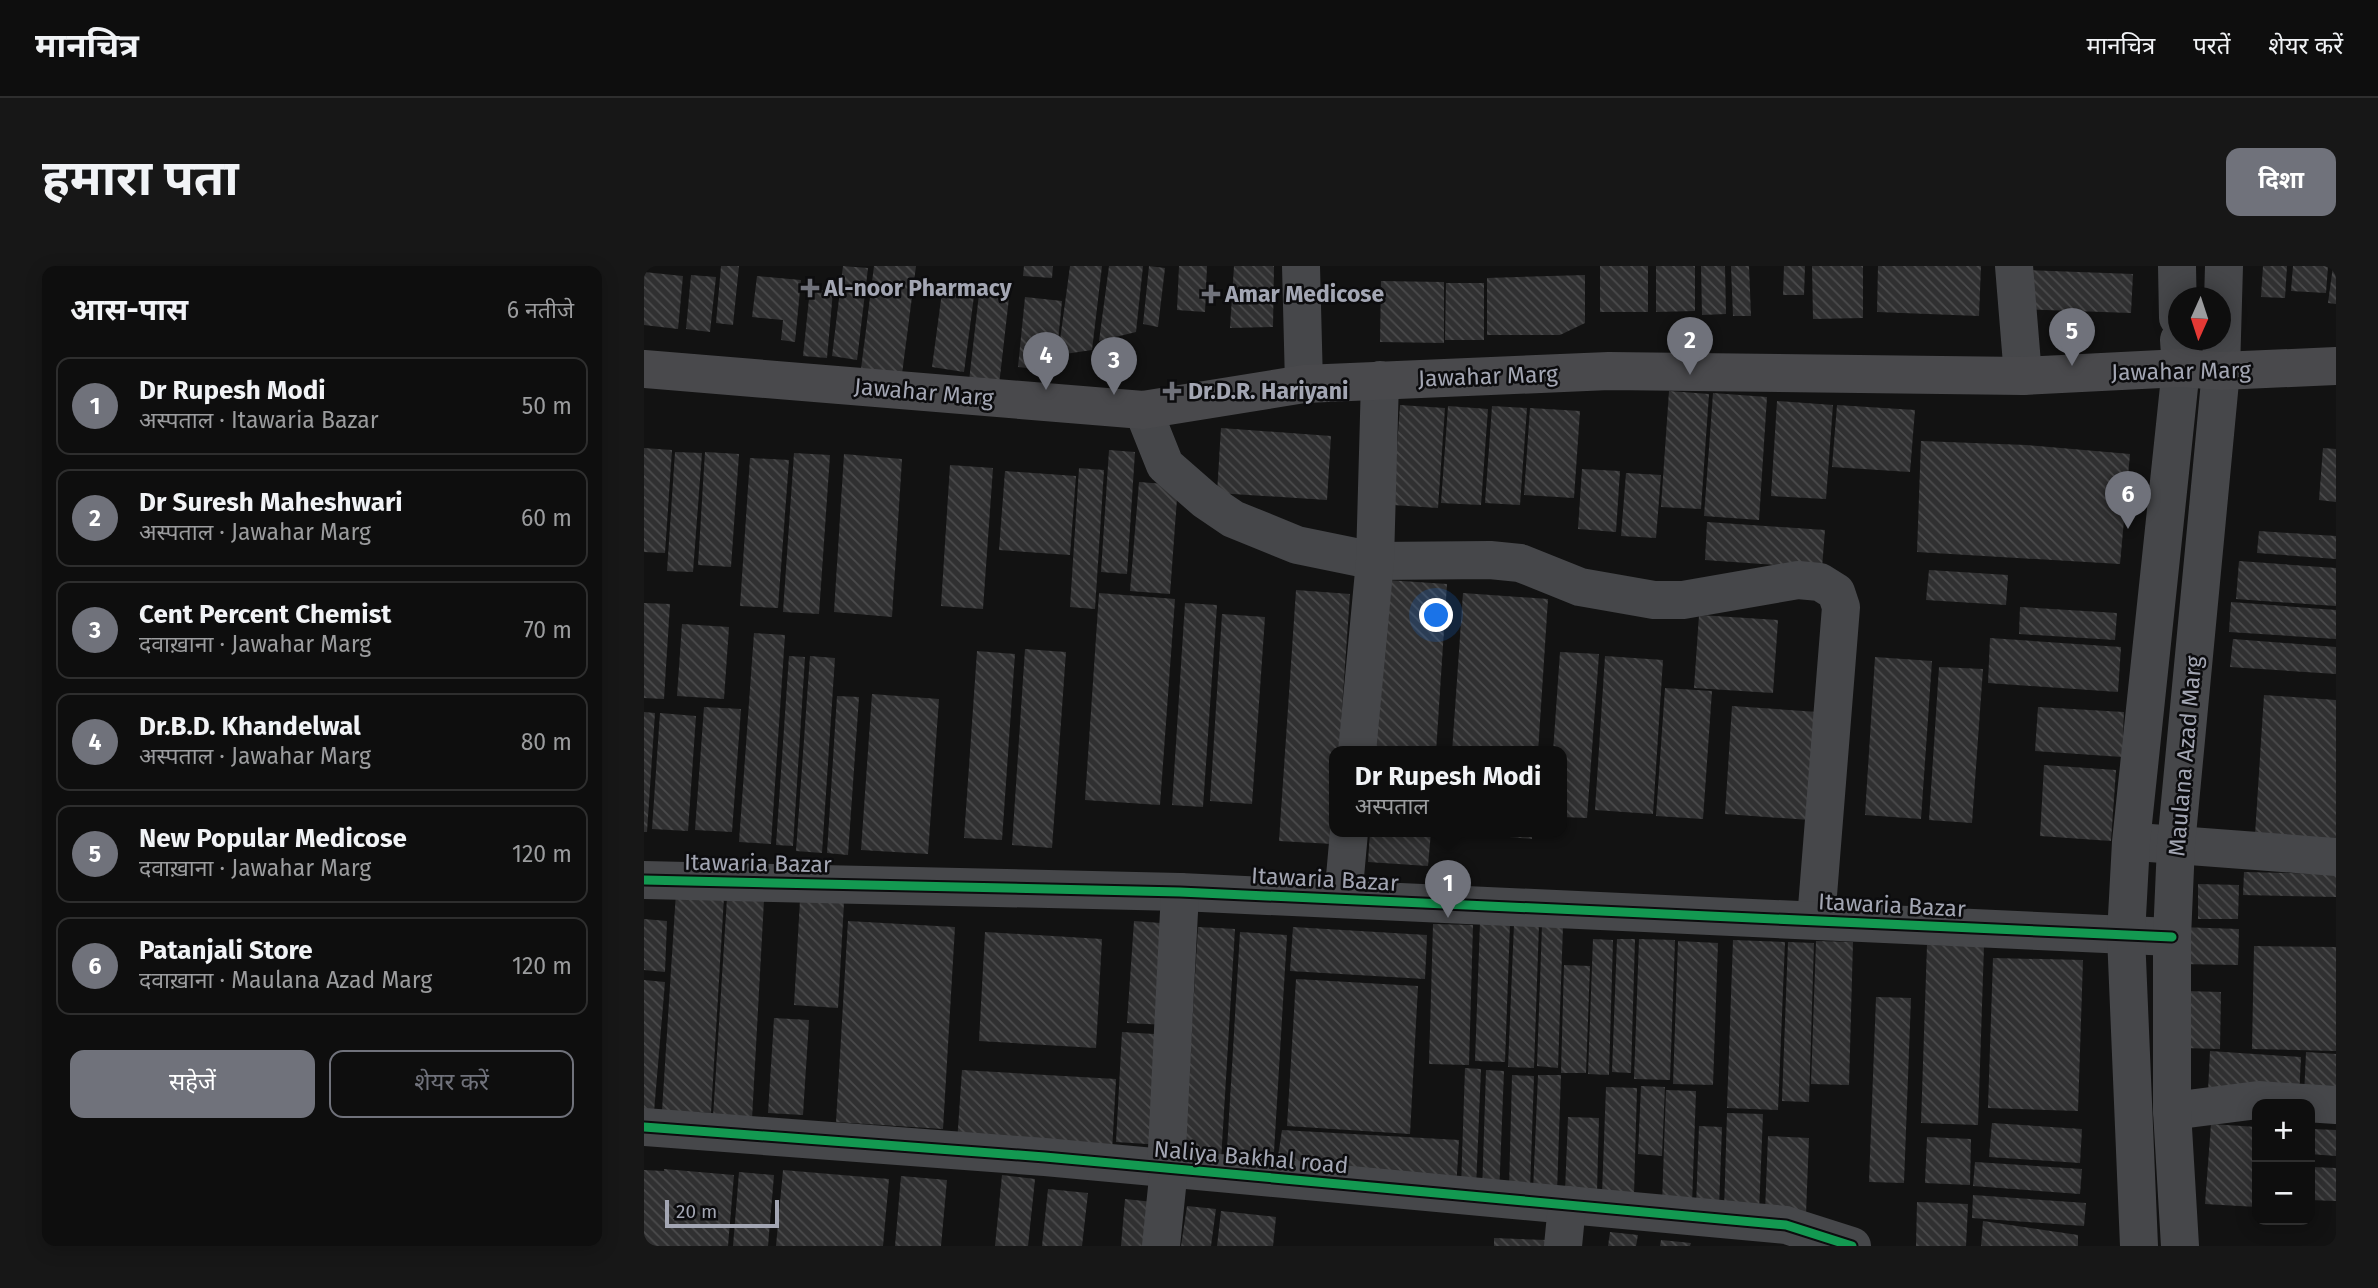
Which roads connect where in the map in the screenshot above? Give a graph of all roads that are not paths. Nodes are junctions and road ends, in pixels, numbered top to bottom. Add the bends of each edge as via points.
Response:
1 (1301, 266) edge
2 (2014, 266) edge
3 (2177, 266) edge
4 (2224, 266) edge
5 (2178, 287) edge
6 (2180, 354) edge
7 (2336, 366) edge
8 (644, 369) edge
9 (2221, 371) junction
10 (2023, 376) junction
11 (1380, 380) junction
12 (1304, 384) junction
13 (1143, 410) junction
14 (1375, 561) junction
15 (1358, 746) edge
16 (1349, 837) edge
17 (2131, 842) junction
18 (2176, 845) junction
19 (2336, 857) edge
20 (644, 880) edge
21 (1180, 892) junction
22 (1343, 899) junction
23 (1816, 920) junction
24 (2126, 935) junction
25 (2172, 937) junction
26 (2336, 1105) edge
27 (2172, 1111) junction
28 (644, 1127) edge
29 (1167, 1168) junction
30 (1567, 1205) junction
31 (1161, 1246) edge
32 (1563, 1246) edge
33 (1852, 1246) edge
34 (2139, 1246) edge
35 (2180, 1246) edge

1 - 12 street
2 - 10 street
3 - 5 street
4 - 9 street, Maulana Azad Marg
6 - 9 main road, Jawahar Marg
6 - 10 main road, Jawahar Marg
6 - 17 street, Maulana Azad Marg
7 - 9 main road, Jawahar Marg
8 - 13 main road, Jawahar Marg
9 - 18 street, Maulana Azad Marg
10 - 11 main road, Jawahar Marg via 1609,371
11 - 12 main road, Jawahar Marg
11 - 14 street
12 - 13 main road, Jawahar Marg
13 - 14 street via 1165,465 1233,519 1297,545
14 - 15 street
14 - 23 street via 1520,563 1580,587 1654,600 1683,600 1798,580 1820,582 1836,592 1841,607
16 - 22 street
17 - 18 street
17 - 24 street, Maulana Azad Marg
18 - 19 street
18 - 25 street, Maulana Azad Marg
20 - 21 street, Itawaria Bazar
21 - 22 street, Itawaria Bazar
21 - 29 street
22 - 23 street, Itawaria Bazar
23 - 24 street, Itawaria Bazar
24 - 25 street, Itawaria Bazar
24 - 34 street, Maulana Azad Marg
25 - 27 street, Maulana Azad Marg
26 - 27 street via 2258,1100
27 - 35 street, Maulana Azad Marg
28 - 29 street, Naliya Bakhal road
29 - 30 street, Naliya Bakhal road
29 - 31 street
30 - 32 street
30 - 33 street, Naliya Bakhal road via 1786,1225

